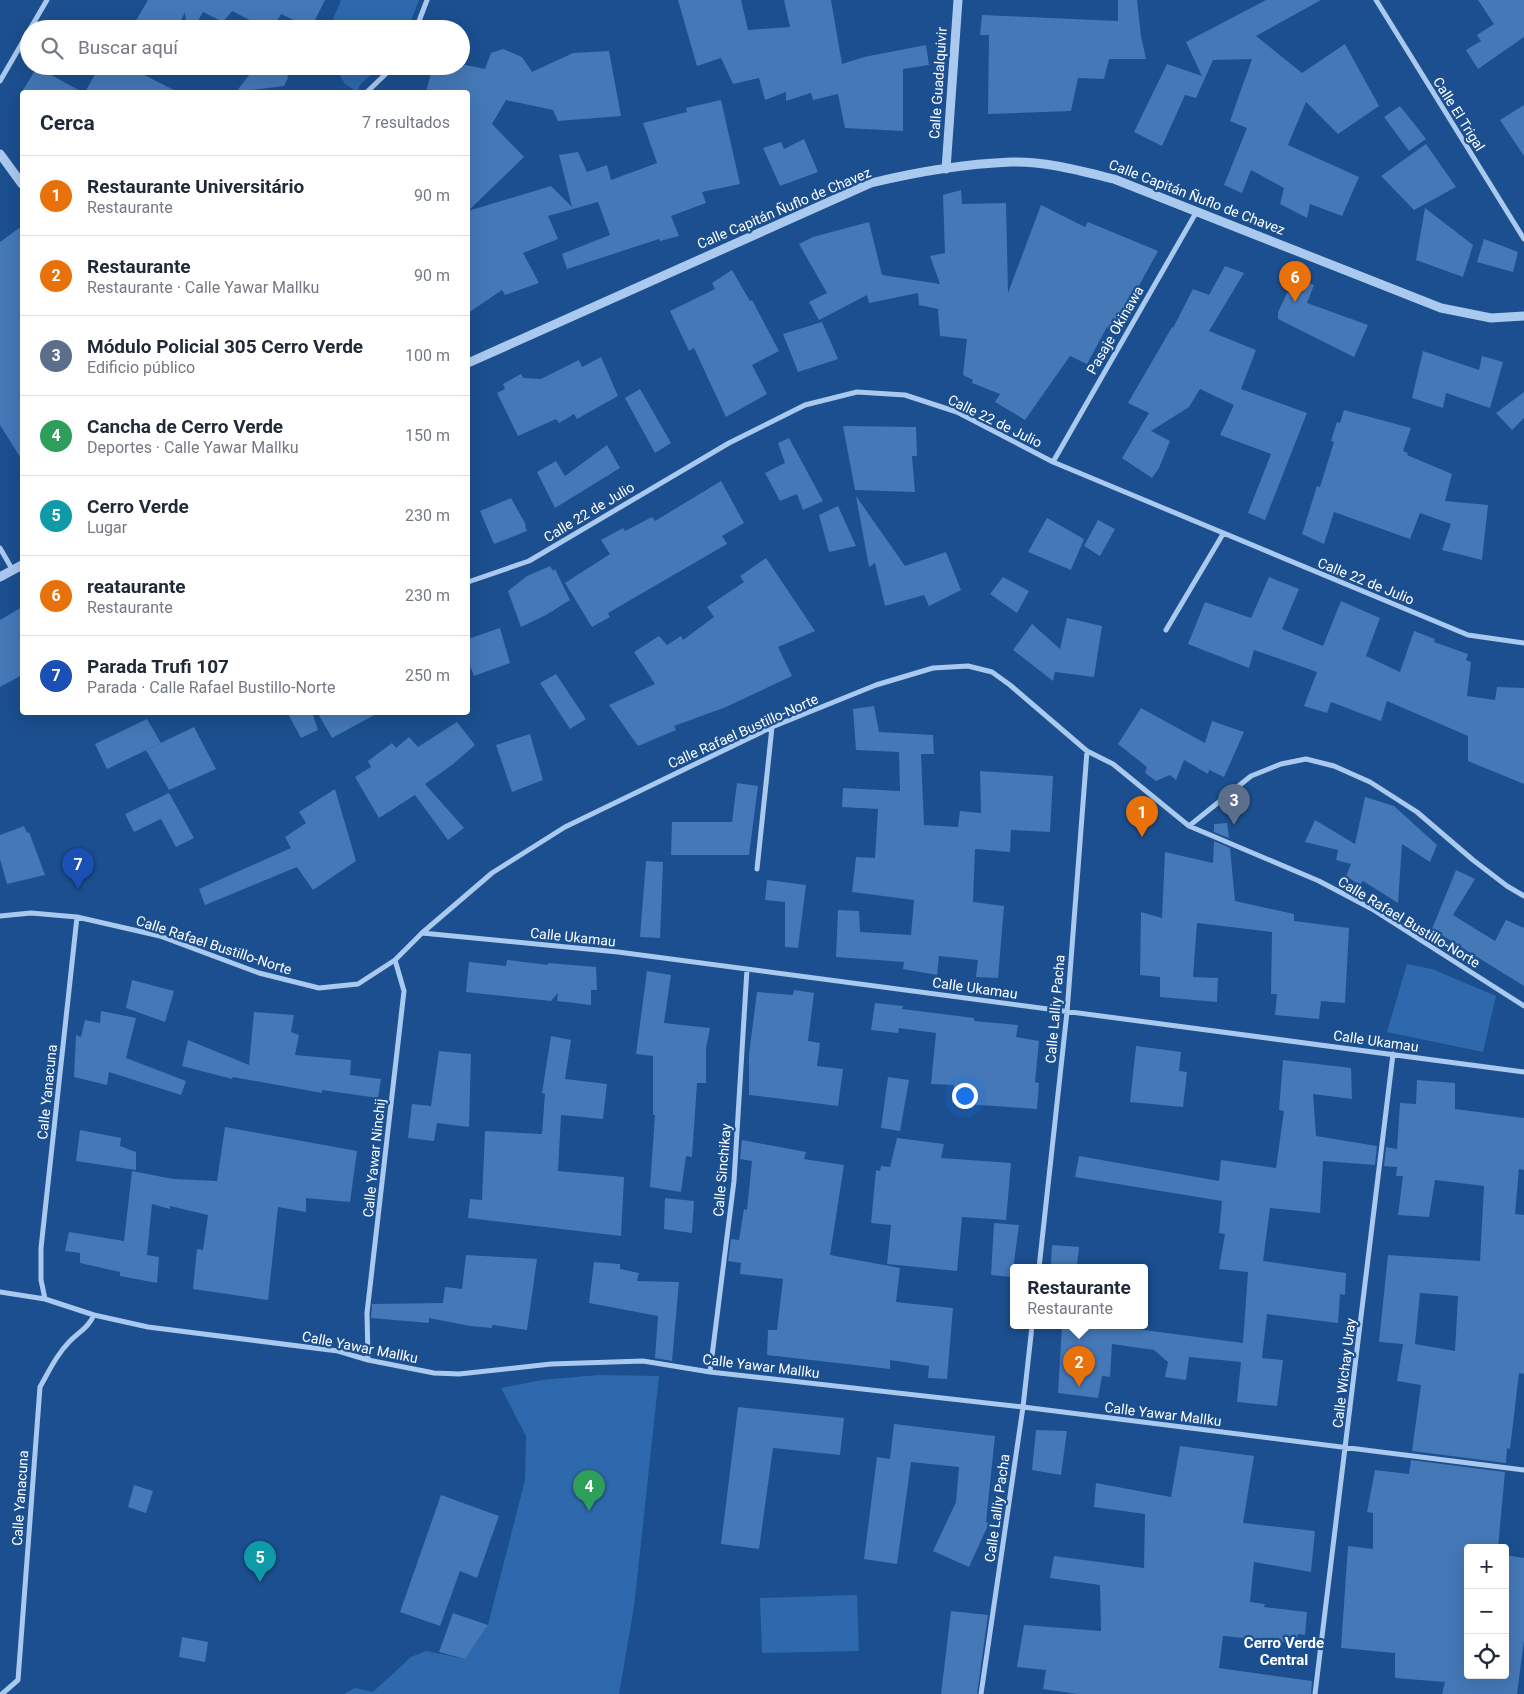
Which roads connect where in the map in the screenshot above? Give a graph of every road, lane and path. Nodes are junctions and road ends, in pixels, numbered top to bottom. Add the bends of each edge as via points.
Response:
1 (47, 0) edge
2 (427, 0) edge
3 (958, 0) edge
4 (1376, 0) edge
5 (36, 20) edge
6 (419, 20) edge
7 (20, 47) edge
8 (385, 75) edge
9 (0, 81) edge
10 (369, 90) edge
11 (0, 154) edge
12 (946, 169) junction
13 (20, 181) edge
14 (1197, 210) junction
15 (1524, 239) edge
16 (1524, 316) edge
17 (470, 362) edge
18 (1052, 462) junction
19 (1223, 534) junction
20 (0, 548) edge
21 (20, 566) edge
22 (12, 569) junction
23 (0, 577) edge
24 (470, 581) edge
25 (1166, 630) dead end
26 (1524, 644) edge
27 (772, 726) junction
28 (1087, 751) junction
29 (1189, 826) junction
30 (757, 869) dead end
31 (1524, 896) edge
32 (0, 916) edge
33 (77, 917) junction
34 (422, 933) junction
35 (395, 960) junction
36 (747, 969) junction
37 (1524, 1006) edge
38 (1067, 1012) junction
39 (1393, 1054) junction
40 (1524, 1072) edge
41 (1038, 1264) edge
42 (0, 1292) edge
43 (45, 1299) junction
44 (94, 1315) junction
45 (1032, 1329) edge
46 (368, 1360) junction
47 (710, 1372) junction
48 (1023, 1407) junction
49 (1346, 1449) junction
50 (1524, 1470) edge
51 (3, 1693) edge
52 (981, 1694) edge
53 (1315, 1694) edge

1 - 5 street
2 - 6 street
3 - 12 street, Calle Guadalquivir
4 - 15 street, Calle El Trigal
7 - 9 street
8 - 10 street
11 - 13 street
12 - 14 street, Calle Capitán Ñuflo de Chavez via 1012,162 1063,167 1114,179
12 - 17 street, Calle Capitán Ñuflo de Chavez via 871,183
14 - 16 street, Calle Capitán Ñuflo de Chavez via 1442,308 1491,318
14 - 18 street, Pasaje Okinawa
18 - 19 street, Calle 22 de Julio
18 - 24 street, Calle 22 de Julio via 957,412 905,395 857,392 805,405 729,443 529,561
19 - 25 street
19 - 26 street, Calle 22 de Julio via 1468,635
20 - 22 street
21 - 22 street
22 - 23 street
27 - 28 street, Calle Rafael Bustillo-Norte via 876,685 933,668 968,666 992,672
27 - 30 street
27 - 34 street, Calle Rafael Bustillo-Norte via 565,827 492,873
28 - 29 street, Calle Rafael Bustillo-Norte via 1113,764
28 - 38 street, Calle Lalliy Pacha
29 - 31 street via 1251,776 1281,764 1306,759 1334,766 1370,782 1417,812 1473,860
29 - 37 street, Calle Rafael Bustillo-Norte via 1318,881 1372,909
32 - 33 street, Calle Rafael Bustillo-Norte via 31,913
33 - 35 street, Calle Rafael Bustillo-Norte via 160,936 259,973 319,988 358,984
33 - 43 street, Calle Yanacuna via 41,1248 41,1280
34 - 35 street, Calle Rafael Bustillo-Norte
34 - 36 street, Calle Ukamau via 618,952
35 - 46 street, Calle Yawar Ninchij via 404,991 367,1313
36 - 38 street, Calle Ukamau
36 - 47 street, Calle Sinchikay via 734,1181
38 - 39 street, Calle Ukamau
38 - 41 street, Calle Lalliy Pacha
39 - 40 street, Calle Ukamau
39 - 49 street, Calle Wichay Uray
42 - 43 street, Calle Yawar Mallku
43 - 44 street, Calle Yawar Mallku
44 - 46 street, Calle Yawar Mallku via 148,1327 338,1351
44 - 51 street, Calle Yanacuna via 88,1327 71,1340 54,1361 40,1387 18,1680
45 - 48 street, Calle Lalliy Pacha
46 - 47 street, Calle Yawar Mallku via 459,1374 551,1364 643,1361
47 - 48 street, Calle Yawar Mallku
48 - 49 street, Calle Yawar Mallku
48 - 52 street, Calle Lalliy Pacha
49 - 50 street, Calle Yawar Mallku
49 - 53 street, Calle Wichay Uray

